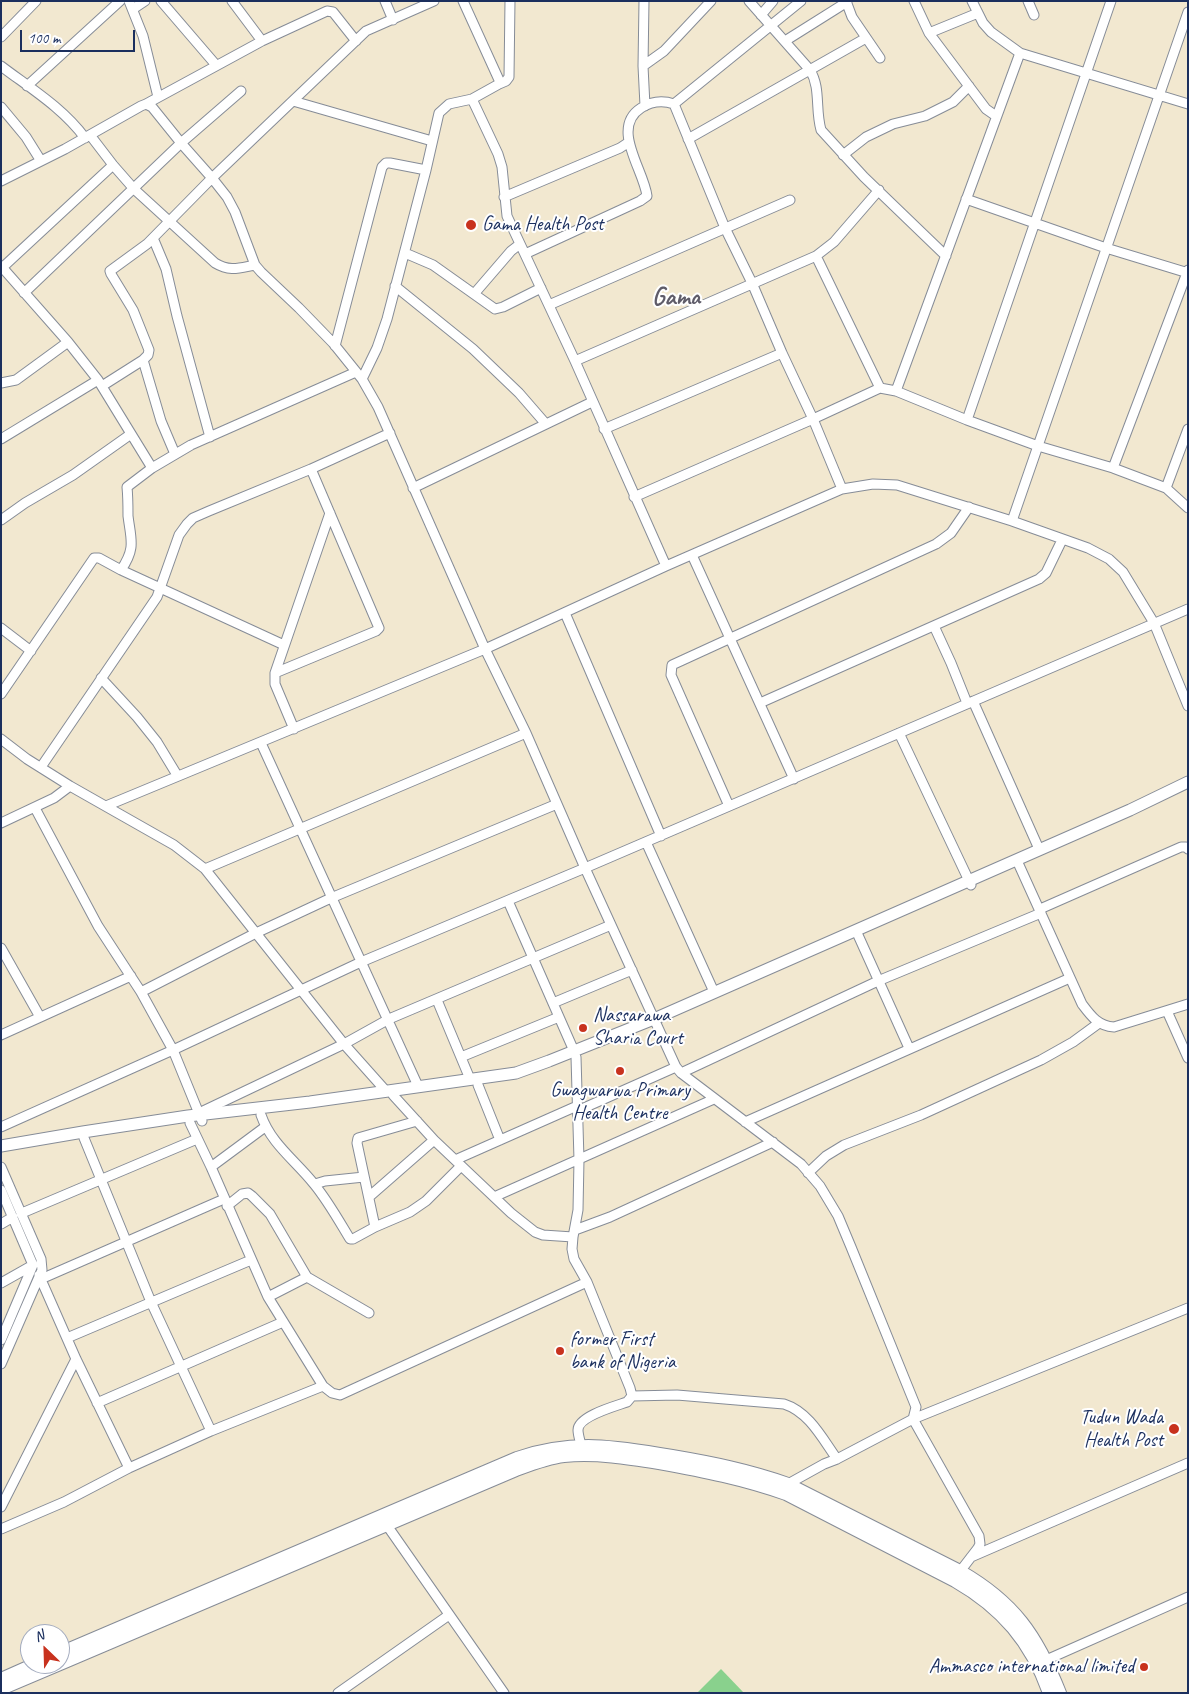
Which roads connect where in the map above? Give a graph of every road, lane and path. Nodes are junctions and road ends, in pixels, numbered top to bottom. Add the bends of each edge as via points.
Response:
1 (36, 1) edge
2 (120, 1) edge
3 (145, 1) edge
4 (162, 1) edge
5 (232, 1) edge
6 (385, 1) edge
7 (434, 1) edge
8 (463, 1) edge
9 (510, 1) edge
10 (644, 1) edge
11 (711, 1) edge
12 (749, 1) edge
13 (773, 1) edge
14 (801, 1) edge
15 (914, 1) edge
16 (972, 1) edge
17 (1028, 1) edge
18 (1111, 1) edge
19 (846, 2) edge
20 (131, 5) edge
21 (834, 5) edge
22 (1188, 12) edge
23 (978, 13) junction
24 (761, 15) junction
25 (1034, 15) dead end
26 (393, 20) junction
27 (772, 26) junction
28 (929, 33) junction
29 (1, 37) edge
30 (866, 38) junction
31 (262, 41) junction
32 (356, 41) junction
33 (785, 41) junction
34 (1020, 53) junction
35 (880, 58) dead end
36 (216, 65) junction
37 (1, 66) edge
38 (643, 66) junction
39 (810, 70) junction
40 (1086, 73) junction
41 (499, 84) junction
42 (27, 86) junction
43 (970, 86) junction
44 (241, 90) dead end
45 (1159, 95) junction
46 (158, 97) junction
47 (472, 99) junction
48 (293, 101) junction
49 (146, 104) junction
50 (674, 104) junction
51 (1188, 104) edge
52 (645, 106) junction
53 (1, 107) edge
54 (996, 116) junction
55 (87, 136) junction
56 (688, 138) junction
57 (432, 141) junction
58 (628, 142) junction
59 (181, 143) junction
60 (843, 155) junction
61 (41, 161) junction
62 (113, 165) junction
63 (426, 170) junction
64 (212, 178) junction
65 (1, 181) edge
66 (134, 189) junction
67 (879, 190) junction
68 (504, 198) junction
69 (966, 199) junction
70 (790, 200) dead end
71 (168, 220) junction
72 (1034, 223) junction
73 (725, 228) junction
74 (153, 238) junction
75 (520, 244) junction
76 (1106, 248) junction
77 (405, 253) junction
78 (524, 254) junction
79 (816, 256) junction
80 (946, 256) junction
81 (256, 265) junction
82 (2, 267) edge
83 (1187, 272) edge
84 (752, 283) junction
85 (395, 286) junction
86 (541, 288) junction
87 (24, 293) junction
88 (474, 294) junction
89 (550, 305) junction
90 (68, 342) junction
91 (335, 346) junction
92 (782, 353) junction
93 (143, 360) junction
94 (575, 361) junction
95 (359, 375) junction
96 (1, 383) edge
97 (100, 383) junction
98 (880, 388) junction
99 (896, 391) junction
100 (592, 402) junction
101 (813, 419) junction
102 (967, 420) junction
103 (545, 423) junction
104 (604, 429) junction
105 (1188, 429) edge
106 (390, 433) junction
107 (131, 434) junction
108 (210, 437) junction
109 (1, 439) edge
110 (1038, 446) junction
111 (175, 454) junction
112 (152, 468) junction
113 (1113, 468) junction
114 (311, 469) junction
115 (414, 488) junction
116 (1166, 488) junction
117 (842, 489) junction
118 (634, 497) junction
119 (969, 507) junction
120 (1188, 508) edge
121 (330, 513) junction
122 (1, 520) edge
123 (1012, 521) junction
124 (1062, 540) junction
125 (692, 554) junction
126 (666, 566) junction
127 (121, 570) junction
128 (160, 588) junction
129 (1188, 610) edge
130 (564, 613) junction
131 (1154, 623) junction
132 (934, 626) junction
133 (1, 628) edge
134 (730, 637) junction
135 (284, 645) junction
136 (485, 649) junction
137 (31, 651) junction
138 (275, 672) junction
139 (101, 678) junction
140 (1, 694) edge
141 (970, 702) junction
142 (760, 703) junction
143 (1188, 706) edge
144 (294, 729) junction
145 (526, 733) junction
146 (899, 733) junction
147 (1, 739) edge
148 (261, 743) junction
149 (41, 768) junction
150 (177, 775) junction
151 (794, 779) junction
152 (1188, 782) edge
153 (70, 786) junction
154 (1188, 790) edge
155 (557, 804) junction
156 (106, 806) junction
157 (729, 806) junction
158 (35, 808) junction
159 (1, 823) edge
160 (300, 829) junction
161 (661, 836) junction
162 (646, 842) junction
163 (1039, 849) junction
164 (1188, 849) edge
165 (1019, 865) junction
166 (585, 868) junction
167 (205, 870) junction
168 (970, 883) junction
169 (331, 898) junction
170 (508, 901) junction
171 (1040, 911) junction
172 (611, 925) junction
173 (256, 933) junction
174 (858, 935) junction
175 (1, 948) edge
176 (533, 958) junction
177 (361, 962) junction
178 (632, 970) junction
179 (131, 976) junction
180 (1070, 978) junction
181 (878, 981) junction
182 (301, 990) junction
183 (141, 992) junction
184 (714, 992) junction
185 (437, 1000) junction
186 (554, 1003) junction
187 (1188, 1004) edge
188 (1167, 1011) junction
189 (40, 1017) junction
190 (559, 1017) junction
191 (389, 1019) junction
192 (655, 1021) junction
193 (1099, 1023) junction
194 (1, 1035) edge
195 (344, 1044) junction
196 (909, 1048) junction
197 (173, 1050) junction
198 (575, 1054) junction
199 (461, 1057) junction
200 (1188, 1058) edge
201 (678, 1070) junction
202 (474, 1082) junction
203 (418, 1086) junction
204 (389, 1093) junction
205 (714, 1099) junction
206 (577, 1108) junction
207 (261, 1115) junction
208 (200, 1116) junction
209 (416, 1121) junction
210 (745, 1122) junction
211 (190, 1123) junction
212 (1, 1127) edge
213 (265, 1127) junction
214 (84, 1138) junction
215 (197, 1139) junction
216 (434, 1140) junction
217 (500, 1140) junction
218 (773, 1142) junction
219 (1, 1146) edge
220 (1, 1153) edge
221 (579, 1160) junction
222 (458, 1163) junction
223 (1, 1167) edge
224 (211, 1167) junction
225 (808, 1173) junction
226 (364, 1177) junction
227 (101, 1179) junction
228 (315, 1184) junction
229 (1, 1190) edge
230 (370, 1196) junction
231 (494, 1197) junction
232 (225, 1203) junction
233 (17, 1215) junction
234 (1, 1224) edge
235 (375, 1227) junction
236 (574, 1233) junction
237 (127, 1241) junction
238 (251, 1260) junction
239 (33, 1265) junction
240 (40, 1277) junction
241 (307, 1277) junction
242 (587, 1282) junction
243 (1, 1283) edge
244 (268, 1297) junction
245 (151, 1302) junction
246 (1188, 1308) edge
247 (369, 1313) dead end
248 (282, 1322) junction
249 (67, 1338) junction
250 (1, 1340) edge
251 (76, 1359) junction
252 (1, 1364) edge
253 (180, 1366) junction
254 (323, 1386) junction
255 (632, 1396) junction
256 (97, 1403) junction
257 (913, 1419) junction
258 (211, 1431) junction
259 (582, 1450) junction
260 (837, 1459) junction
261 (1188, 1463) edge
262 (129, 1468) junction
263 (788, 1484) junction
264 (1, 1507) edge
265 (386, 1524) junction
266 (1, 1529) edge
267 (969, 1558) junction
268 (958, 1576) junction
269 (1188, 1597) edge
270 (449, 1615) junction
271 (70, 1649) edge
272 (70, 1660) edge
273 (1046, 1660) junction
274 (20, 1670) edge
275 (36, 1674) edge
276 (1, 1678) edge
277 (1, 1689) edge
278 (338, 1693) edge
279 (504, 1693) edge
280 (1049, 1693) edge
281 (1060, 1693) edge

1 - 29 street
2 - 42 street
3 - 20 street
4 - 36 street
5 - 31 street
6 - 26 street
7 - 26 street
8 - 41 street via 500,80
9 - 41 street via 509,77
10 - 38 street
11 - 38 street via 664,51
12 - 24 street
13 - 24 street
14 - 27 street
15 - 28 street
16 - 23 street
17 - 25 street
18 - 40 street
19 - 21 street
19 - 30 street
20 - 46 street via 143,36
21 - 33 street
22 - 45 street
23 - 28 street
23 - 34 street via 992,32
24 - 27 street
26 - 32 street via 371,28
27 - 33 street
27 - 50 street
28 - 43 street
30 - 35 street
30 - 39 street
31 - 32 street via 330,10
31 - 36 street
32 - 48 street
33 - 39 street
34 - 40 street
34 - 54 street
36 - 46 street
37 - 42 street
38 - 52 street
39 - 56 street
39 - 60 street via 816,79 821,130
40 - 45 street
40 - 72 street
41 - 47 street
42 - 55 street
43 - 54 street via 986,109
43 - 60 street via 953,102 866,137
44 - 59 street
45 - 51 street
45 - 76 street
46 - 49 street
47 - 57 street via 442,108
47 - 68 street via 498,154
48 - 57 street
48 - 64 street
49 - 55 street
49 - 59 street
50 - 52 street via 666,101
50 - 56 street
52 - 58 street via 635,112 629,122
53 - 61 street
54 - 69 street
55 - 61 street
55 - 62 street
56 - 73 street
57 - 63 street
58 - 68 street
58 - 78 street via 647,196
59 - 64 street
59 - 66 street
60 - 67 street
61 - 65 street
62 - 66 street
62 - 82 street
63 - 77 street
63 - 91 street via 390,163 382,167
64 - 71 street
64 - 81 street via 235,212
66 - 71 street
66 - 87 street
67 - 79 street via 834,242
67 - 80 street
68 - 75 street via 505,213
69 - 72 street
69 - 80 street
70 - 73 street
71 - 74 street
71 - 81 street via 222,268
72 - 76 street
72 - 102 street
73 - 84 street
73 - 89 street
74 - 93 street via 110,271 146,339 149,350
74 - 108 street via 166,269
75 - 78 street
75 - 88 street
76 - 83 street
76 - 110 street
77 - 85 street
77 - 88 street via 433,265
78 - 86 street
79 - 84 street
79 - 98 street
80 - 99 street
81 - 91 street
82 - 87 street
83 - 113 street
84 - 92 street
84 - 94 street
85 - 95 street via 377,348
85 - 103 street via 473,349
86 - 88 street via 495,309
86 - 89 street
87 - 90 street
89 - 94 street
90 - 96 street via 16,380
90 - 97 street
91 - 95 street
92 - 101 street
92 - 104 street
93 - 97 street
93 - 111 street via 161,421
94 - 100 street
95 - 106 street
95 - 108 street
97 - 107 street
97 - 109 street
98 - 99 street
98 - 101 street
99 - 102 street
100 - 103 street
100 - 104 street
101 - 117 street
101 - 118 street
102 - 110 street
103 - 115 street
104 - 118 street
105 - 116 street
106 - 114 street
106 - 115 street
107 - 112 street
107 - 122 street
108 - 111 street
110 - 113 street
110 - 123 street
111 - 112 street
112 - 127 street via 127,487 133,543
113 - 116 street
114 - 121 street
114 - 128 street via 193,518 180,535
115 - 136 street
116 - 120 street
117 - 119 street via 873,484 897,485
117 - 125 street
118 - 126 street
119 - 123 street
119 - 134 street via 951,533 936,544
121 - 135 street
121 - 138 street via 379,628
123 - 124 street
124 - 131 street via 1088,548 1117,565
124 - 132 street via 1046,573 1039,579
125 - 126 street
125 - 134 street
126 - 130 street
127 - 128 street
127 - 137 street via 94,558
128 - 135 street
128 - 139 street
129 - 131 street
130 - 136 street
130 - 161 street
131 - 141 street
131 - 143 street
132 - 141 street
132 - 142 street
133 - 137 street
134 - 142 street
134 - 157 street via 676,662 671,671
135 - 138 street
136 - 144 street
136 - 145 street
137 - 140 street
138 - 144 street via 275,684
139 - 149 street
139 - 150 street via 138,717
141 - 146 street
141 - 163 street
142 - 151 street
144 - 148 street
145 - 155 street
145 - 160 street
146 - 151 street
146 - 168 street
147 - 149 street
148 - 150 street
148 - 160 street
149 - 153 street
150 - 156 street
151 - 157 street
152 - 163 street
153 - 156 street
153 - 158 street via 62,794
154 - 165 street
155 - 166 street
155 - 169 street
156 - 167 street via 174,845
157 - 161 street
158 - 159 street
158 - 179 street via 98,926
160 - 167 street
160 - 169 street
161 - 162 street
162 - 166 street
162 - 184 street
163 - 168 street
164 - 171 street via 1181,847
165 - 168 street
165 - 171 street
166 - 170 street
166 - 172 street
167 - 173 street
168 - 174 street
168 - 184 street
169 - 173 street
169 - 177 street
170 - 176 street
170 - 177 street
171 - 180 street
171 - 181 street
172 - 176 street
172 - 178 street
173 - 182 street
173 - 183 street
174 - 181 street
174 - 192 street
175 - 189 street
176 - 185 street
176 - 186 street
177 - 182 street
177 - 191 street
178 - 186 street
178 - 192 street
179 - 183 street
179 - 189 street
180 - 193 street via 1082,1004
180 - 196 street
181 - 196 street
181 - 201 street
182 - 195 street
182 - 197 street
183 - 197 street
184 - 192 street
185 - 191 street
185 - 199 street
186 - 190 street
187 - 188 street
188 - 193 street via 1114,1028
188 - 200 street
189 - 194 street
190 - 198 street
190 - 199 street
191 - 195 street
191 - 203 street
192 - 198 street
192 - 201 street
193 - 225 street via 1041,1060 921,1115 844,1145
195 - 204 street
195 - 208 street
196 - 210 street
197 - 208 street
197 - 212 street
198 - 202 street via 518,1078
198 - 206 street
199 - 202 street
201 - 205 street
201 - 206 street
202 - 203 street
202 - 204 street
202 - 217 street
203 - 204 street
204 - 207 street
204 - 208 street
204 - 209 street
205 - 210 street
205 - 221 street
206 - 217 street
206 - 221 street
207 - 208 street
207 - 213 street
208 - 211 street
208 - 219 street
209 - 216 street
209 - 226 street via 358,1138
210 - 218 street
211 - 214 street
211 - 215 street
213 - 224 street
213 - 228 street via 272,1139
214 - 220 street
214 - 227 street
215 - 224 street
215 - 227 street
216 - 222 street
216 - 230 street
217 - 222 street
218 - 225 street
218 - 236 street
221 - 231 street
221 - 236 street
222 - 231 street
222 - 235 street via 426,1201 410,1212
223 - 233 street
224 - 232 street
225 - 257 street via 838,1216 852,1247 916,1407
226 - 228 street
226 - 230 street
227 - 233 street
227 - 237 street
228 - 235 street via 350,1239 355,1240
229 - 233 street
230 - 235 street
231 - 236 street via 535,1232 543,1235
232 - 237 street
232 - 238 street
232 - 241 street via 242,1194 252,1196 270,1214
233 - 234 street
233 - 239 street
233 - 240 street via 41,1259
236 - 242 street via 574,1259
237 - 240 street
237 - 245 street
238 - 244 street
238 - 245 street
239 - 243 street
239 - 250 street
240 - 249 street
240 - 252 street
241 - 244 street
241 - 247 street
242 - 254 street via 340,1395 332,1394
242 - 255 street
244 - 248 street
245 - 249 street
245 - 253 street
246 - 257 street
248 - 253 street
248 - 254 street
249 - 251 street
251 - 256 street
251 - 264 street
253 - 256 street
253 - 258 street
254 - 258 street
255 - 259 street via 628,1402 585,1418 579,1424
255 - 260 street via 677,1395 784,1404 808,1419
256 - 262 street
257 - 260 street
257 - 267 street via 979,1536 980,1544
258 - 262 street
259 - 263 main road via 630,1448 743,1469
259 - 265 main road via 516,1470
259 - 268 main road via 714,1473 763,1486
259 - 271 main road via 554,1448 517,1458
260 - 263 street
261 - 267 street
262 - 266 street via 64,1502
263 - 268 main road
265 - 270 street
265 - 272 main road
267 - 268 street
268 - 273 main road via 990,1591 1015,1613
268 - 280 main road via 991,1604 1020,1636 1041,1670
269 - 273 street
270 - 278 street
270 - 279 street
273 - 281 main road
274 - 276 main road
275 - 277 main road

